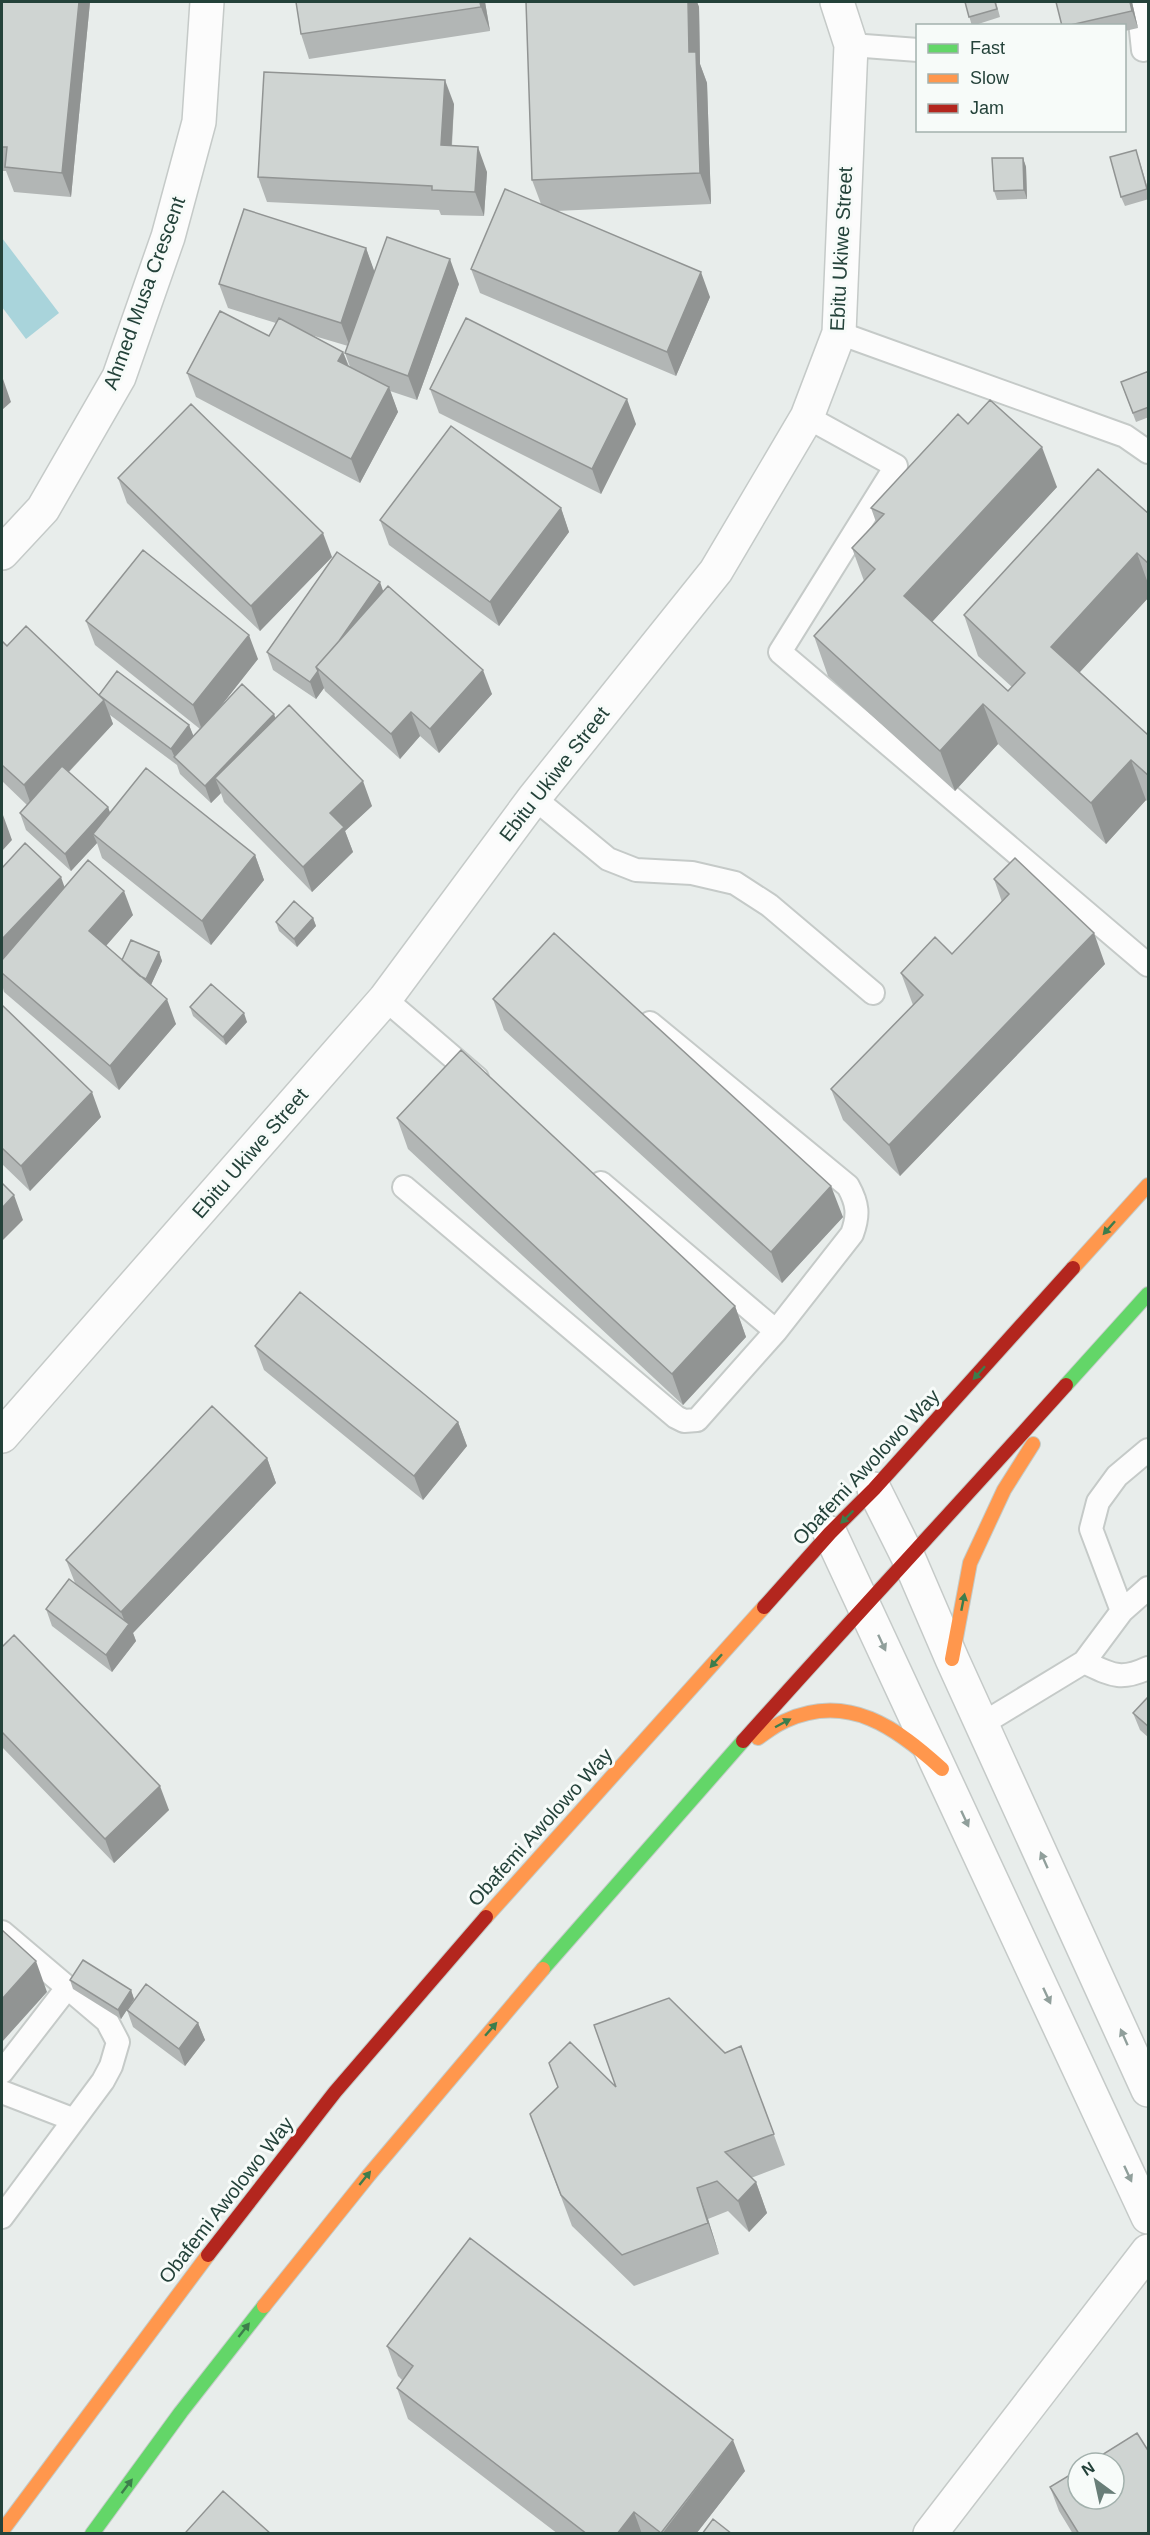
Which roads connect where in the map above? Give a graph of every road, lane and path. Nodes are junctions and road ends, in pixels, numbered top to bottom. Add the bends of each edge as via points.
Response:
1 (207, 2) edge
2 (837, 2) edge
3 (1138, 2) edge
4 (851, 45) junction
5 (916, 50) edge
6 (1139, 51) edge
7 (839, 333) junction
8 (807, 417) junction
9 (1149, 452) edge
10 (2, 553) edge
11 (534, 798) junction
12 (1149, 965) edge
13 (873, 993) dead end
14 (385, 999) junction
15 (630, 1006) edge
16 (494, 1092) edge
17 (585, 1169) edge
18 (1149, 1185) edge
19 (404, 1187) dead end
20 (1149, 1294) edge
21 (776, 1331) junction
22 (1078, 1371) junction
23 (2, 1436) edge
24 (1149, 1450) edge
25 (874, 1490) junction
26 (830, 1533) junction
27 (909, 1559) junction
28 (1149, 1588) edge
29 (864, 1604) junction
30 (1122, 1611) junction
31 (952, 1659) junction
32 (1084, 1662) junction
33 (1149, 1668) edge
34 (982, 1724) junction
35 (733, 1753) junction
36 (942, 1769) junction
37 (2, 1932) edge
38 (67, 1988) junction
39 (2, 2072) edge
40 (1149, 2090) edge
41 (2, 2092) edge
42 (72, 2119) junction
43 (10, 2190) edge
44 (2, 2217) edge
45 (1149, 2217) edge
46 (1149, 2251) edge
47 (2, 2531) edge
48 (92, 2534) edge
49 (930, 2534) edge

1 - 10 street, Ahmed Musa Crescent via 199,122 168,237 119,377 43,509
2 - 4 street, Ebitu Ukiwe Street
3 - 6 lane
4 - 5 lane
4 - 7 street, Ebitu Ukiwe Street
7 - 8 street, Ebitu Ukiwe Street
7 - 9 lane via 1125,436
8 - 11 street, Ebitu Ukiwe Street via 716,571
8 - 12 lane via 896,466 780,652
11 - 13 lane via 608,859 636,870 692,873 735,883 769,905
11 - 14 street, Ebitu Ukiwe Street
14 - 16 lane
14 - 23 street, Ebitu Ukiwe Street
15 - 21 lane via 848,1186 856,1201 858,1217 852,1234
17 - 21 lane
18 -> 25 main road, Obafemi Awolowo Way
19 - 21 lane via 684,1421 697,1420
20 - 22 main road
22 - 27 main road
31 -> 22 main road via 970,1563 1004,1490
24 - 30 lane via 1117,1476 1098,1502 1091,1529
25 -> 26 main road, Obafemi Awolowo Way
25 - 27 street
26 - 29 street
26 -> 47 main road, Obafemi Awolowo Way via 484,1919 335,2092 195,2270
27 - 29 main road
27 - 31 street
28 - 30 lane
29 - 35 main road
29 -> 36 street
30 - 32 lane
31 - 34 street
32 - 33 lane via 1128,1677
32 - 34 lane
40 -> 34 street
35 -> 36 main road via 788,1719 822,1710 849,1711 874,1717 893,1728
48 -> 35 main road via 228,2349 366,2175
36 -> 45 street
37 - 38 lane
38 - 39 lane
38 - 42 lane via 107,2020 118,2042 107,2075
41 - 42 lane
42 - 43 lane
43 - 44 lane
46 - 49 street

